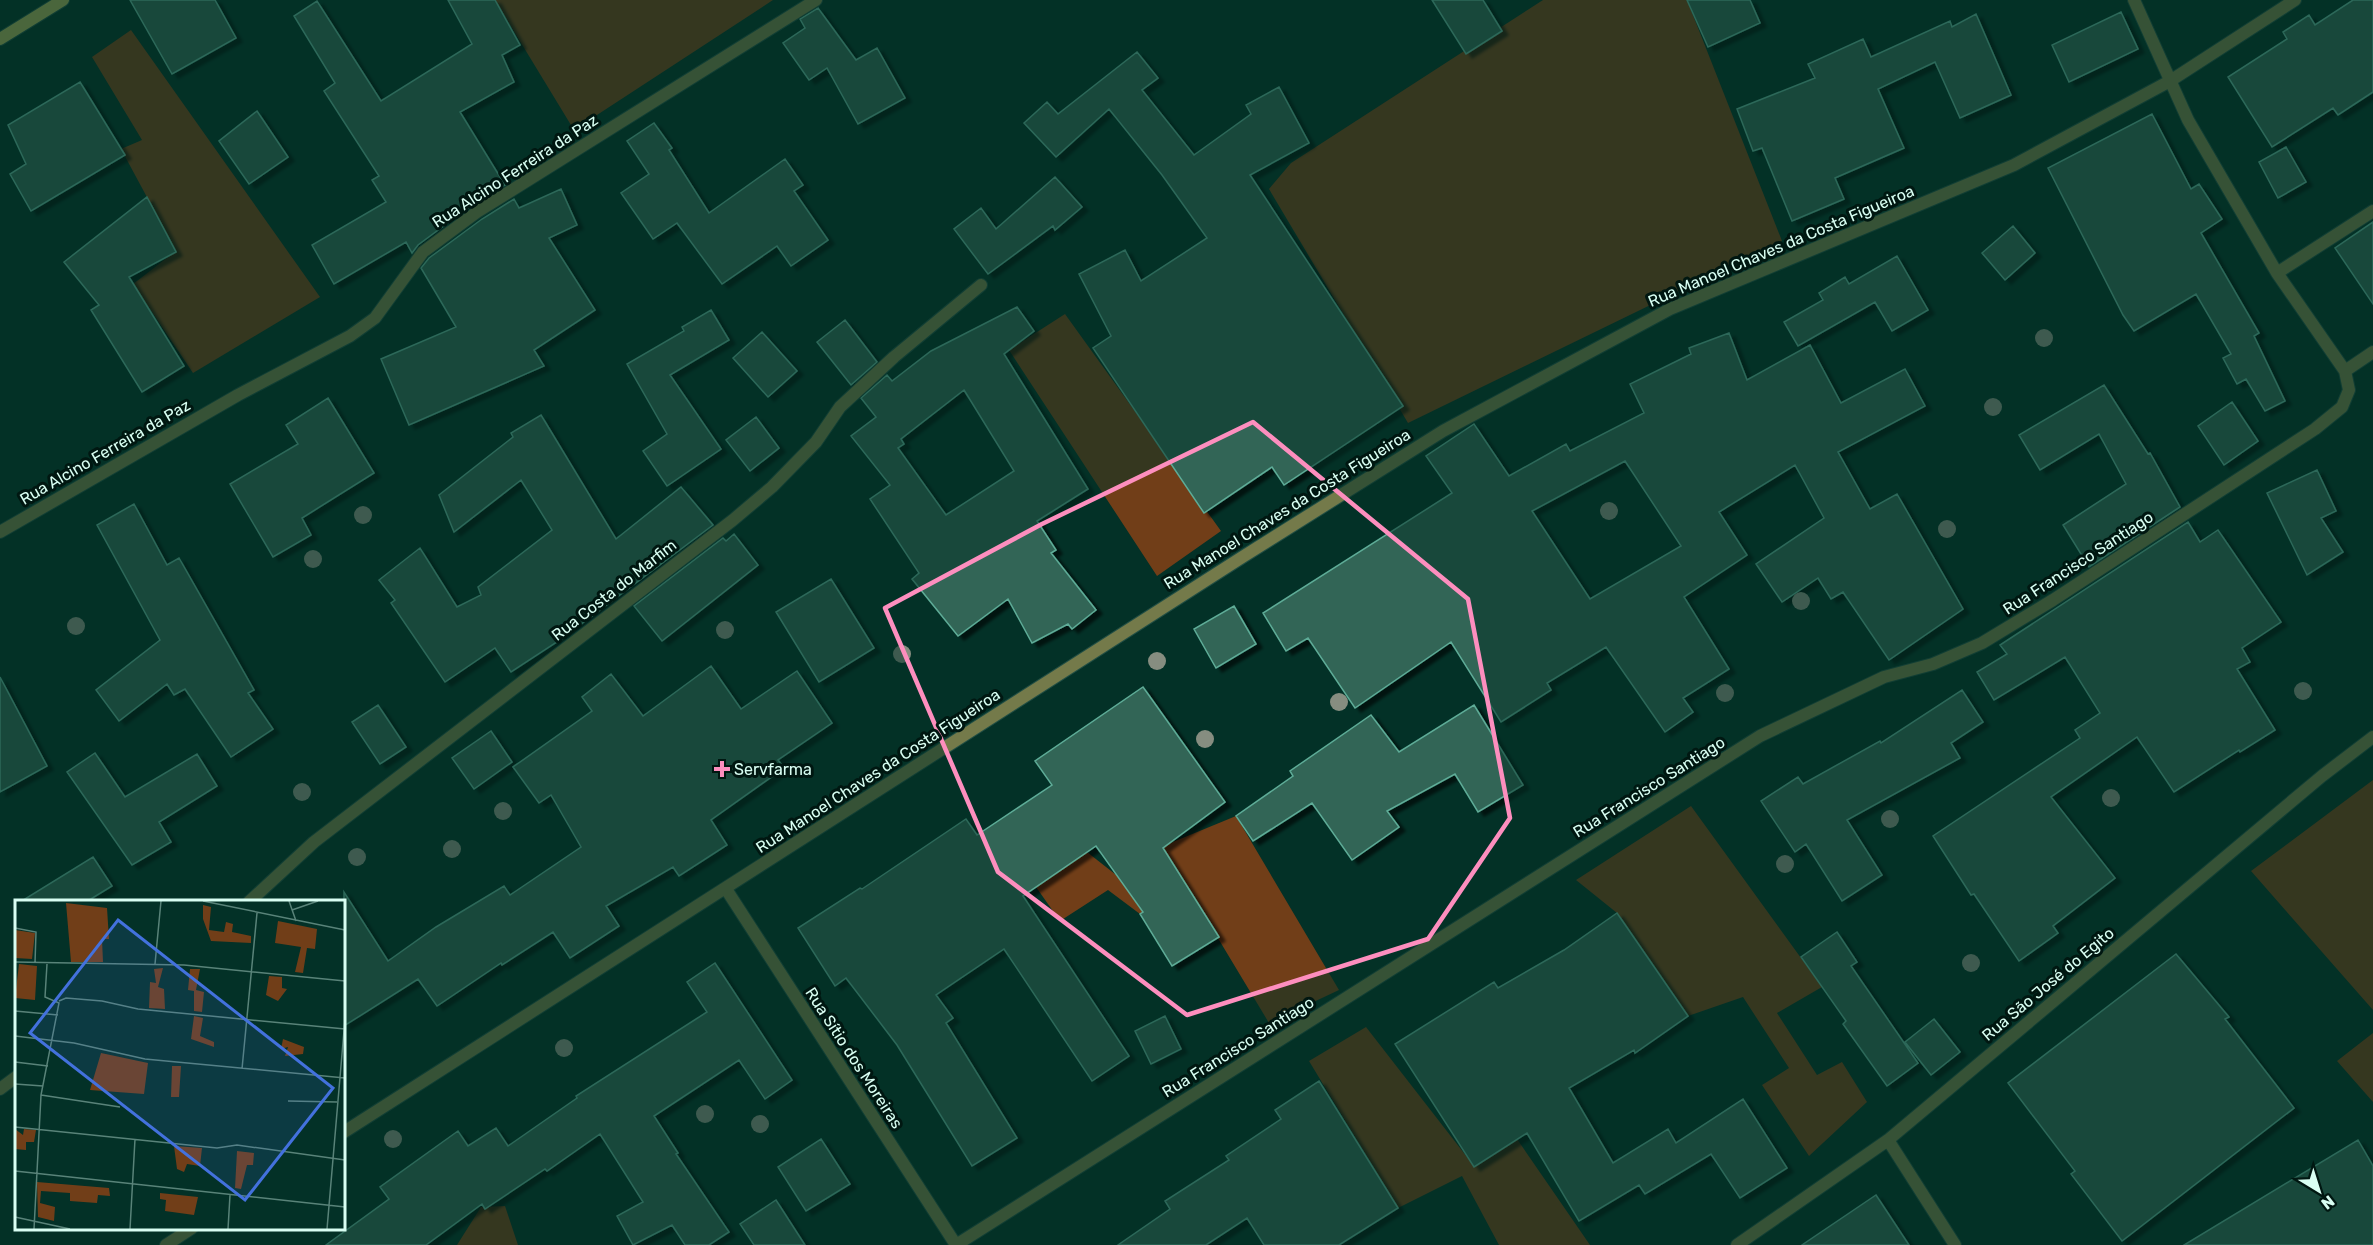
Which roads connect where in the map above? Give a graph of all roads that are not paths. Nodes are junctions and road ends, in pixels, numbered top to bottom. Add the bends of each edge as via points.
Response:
1 (63, 0) edge
2 (816, 0) edge
3 (2134, 0) edge
4 (2295, 0) edge
5 (0, 39) edge
6 (2170, 81) junction
7 (2373, 211) edge
8 (2277, 273) junction
9 (981, 285) dead end
10 (2373, 352) edge
11 (2345, 371) junction
12 (0, 531) edge
13 (2373, 737) edge
14 (726, 889) junction
15 (251, 900) edge
16 (15, 1078) edge
17 (0, 1089) edge
18 (345, 1131) edge
19 (1888, 1140) junction
20 (189, 1230) edge
21 (166, 1245) edge
22 (956, 1245) edge
23 (1737, 1245) edge
24 (1955, 1245) edge

1 - 5 main road
2 - 12 street, Rua Alcino Ferreira da Paz via 477,212 423,252 375,318 350,336
3 - 6 street
4 - 6 street, Rua Manoel Chaves da Costa Figueiroa
6 - 8 street via 2188,120
6 - 14 street, Rua Manoel Chaves da Costa Figueiroa via 2014,165 1670,309 1443,431
7 - 8 street
8 - 11 street
9 - 15 street, Rua Costa do Marfim via 840,407 816,442 733,520 314,842
10 - 11 street
11 - 22 street, Rua Francisco Santiago via 2349,390 2343,406 2315,429 2053,600 1982,643 1933,664 1884,677 1760,736
13 - 19 street, Rua São José do Egito
14 - 18 street, Rua Manoel Chaves da Costa Figueiroa
14 - 22 street, Rua Sítio dos Moreiras
16 - 17 street
19 - 23 street, Rua São José do Egito
19 - 24 street
20 - 21 street

